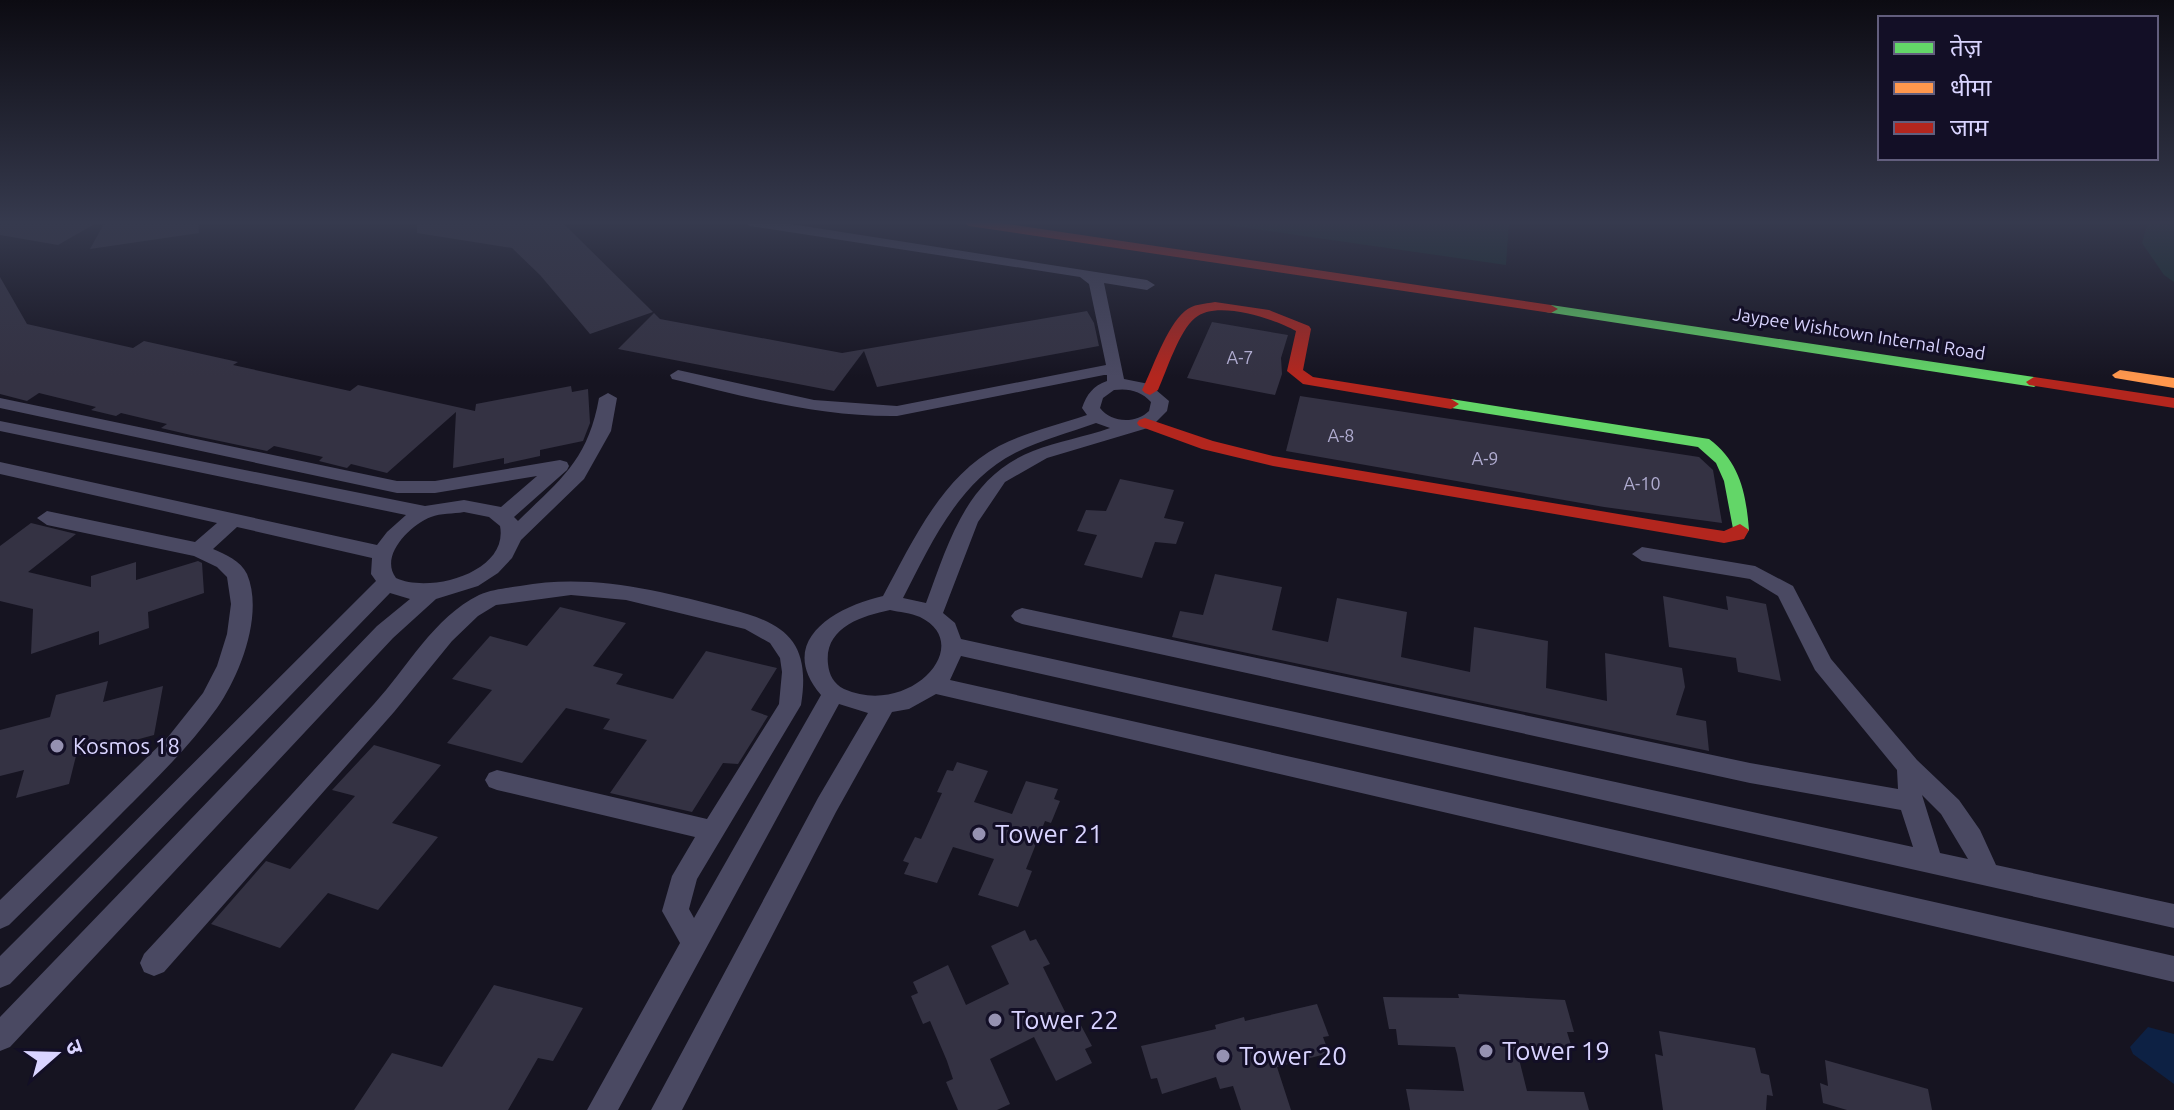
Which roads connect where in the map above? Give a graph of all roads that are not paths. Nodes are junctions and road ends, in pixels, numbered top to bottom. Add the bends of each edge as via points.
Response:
1 (1073, 274) edge
2 (1314, 274) edge
3 (1439, 274) edge
4 (1093, 277) junction
5 (1147, 285) dead end
6 (1563, 292) dead end
7 (2095, 371) dead end
8 (678, 375) dead end
9 (1116, 377) junction
10 (2174, 383) edge
11 (1150, 390) junction
12 (608, 398) dead end
13 (0, 403) edge
14 (2174, 403) edge
15 (1097, 417) junction
16 (1138, 424) junction
17 (0, 426) edge
18 (585, 458) junction
19 (560, 466) junction
20 (0, 468) edge
21 (424, 512) junction
22 (504, 515) junction
23 (47, 518) dead end
24 (233, 520) junction
25 (515, 535) junction
26 (199, 550) junction
27 (381, 553) junction
28 (1642, 554) dead end
29 (386, 584) junction
30 (429, 594) junction
31 (890, 602) junction
32 (933, 613) junction
33 (1022, 616) dead end
34 (954, 646) junction
35 (934, 685) junction
36 (833, 694) junction
37 (884, 706) junction
38 (1909, 767) junction
39 (497, 780) dead end
40 (1910, 801) junction
41 (713, 831) junction
42 (1930, 862) junction
43 (1988, 875) junction
44 (2174, 916) edge
45 (0, 917) edge
46 (695, 943) junction
47 (154, 963) dead end
48 (2174, 969) edge
49 (0, 975) edge
50 (0, 1037) edge
51 (602, 1110) edge
52 (666, 1110) edge

1 - 4 street
2 - 14 street, Jaypee Wishtown Internal Road
3 - 6 street
4 - 5 street
4 - 9 street
7 - 10 street
8 - 9 street via 870,413 1104,370
9 - 11 street
9 - 15 street via 1092,398
11 - 16 street via 1160,401 1160,410
11 - 16 street via 1195,309 1220,306 1290,321 1304,329 1295,371 1308,381 1717,449 1730,464 1740,529 1738,535 1724,537 1639,526 1271,461
12 - 18 street via 602,431
13 - 19 street via 397,487 435,487
15 - 16 street via 1118,425
15 - 31 street via 995,456 969,476
16 - 32 street via 1047,452 997,479 975,512
17 - 21 street
18 - 19 street
18 - 25 street via 577,475
19 - 22 street
20 - 24 street
21 - 22 street via 464,506
21 - 27 street via 393,536
22 - 25 street
23 - 26 street
24 - 26 street
24 - 27 street
25 - 30 street via 501,561 482,577
26 - 45 street via 237,575 241,604 232,656 211,699 176,744
27 - 29 street via 378,570
28 - 38 street via 1755,573 1777,583 1791,598 1823,664
29 - 30 street
29 - 49 street
30 - 50 street via 385,632
31 - 32 street
31 - 36 street via 860,608 837,620 821,637 815,657 819,677
32 - 34 street via 948,627
33 - 40 street via 1734,770
34 - 35 street via 949,667
34 - 42 street
35 - 37 street via 911,699
35 - 48 street
36 - 37 street via 856,704
36 - 46 street
37 - 52 street
38 - 40 street
38 - 43 street via 1950,807
39 - 41 street
40 - 42 street
41 - 46 street via 677,898 675,911
41 - 47 street via 790,705 794,660 783,640 761,624 614,588 512,594 487,600 452,627
42 - 43 street
43 - 44 street
46 - 51 street

